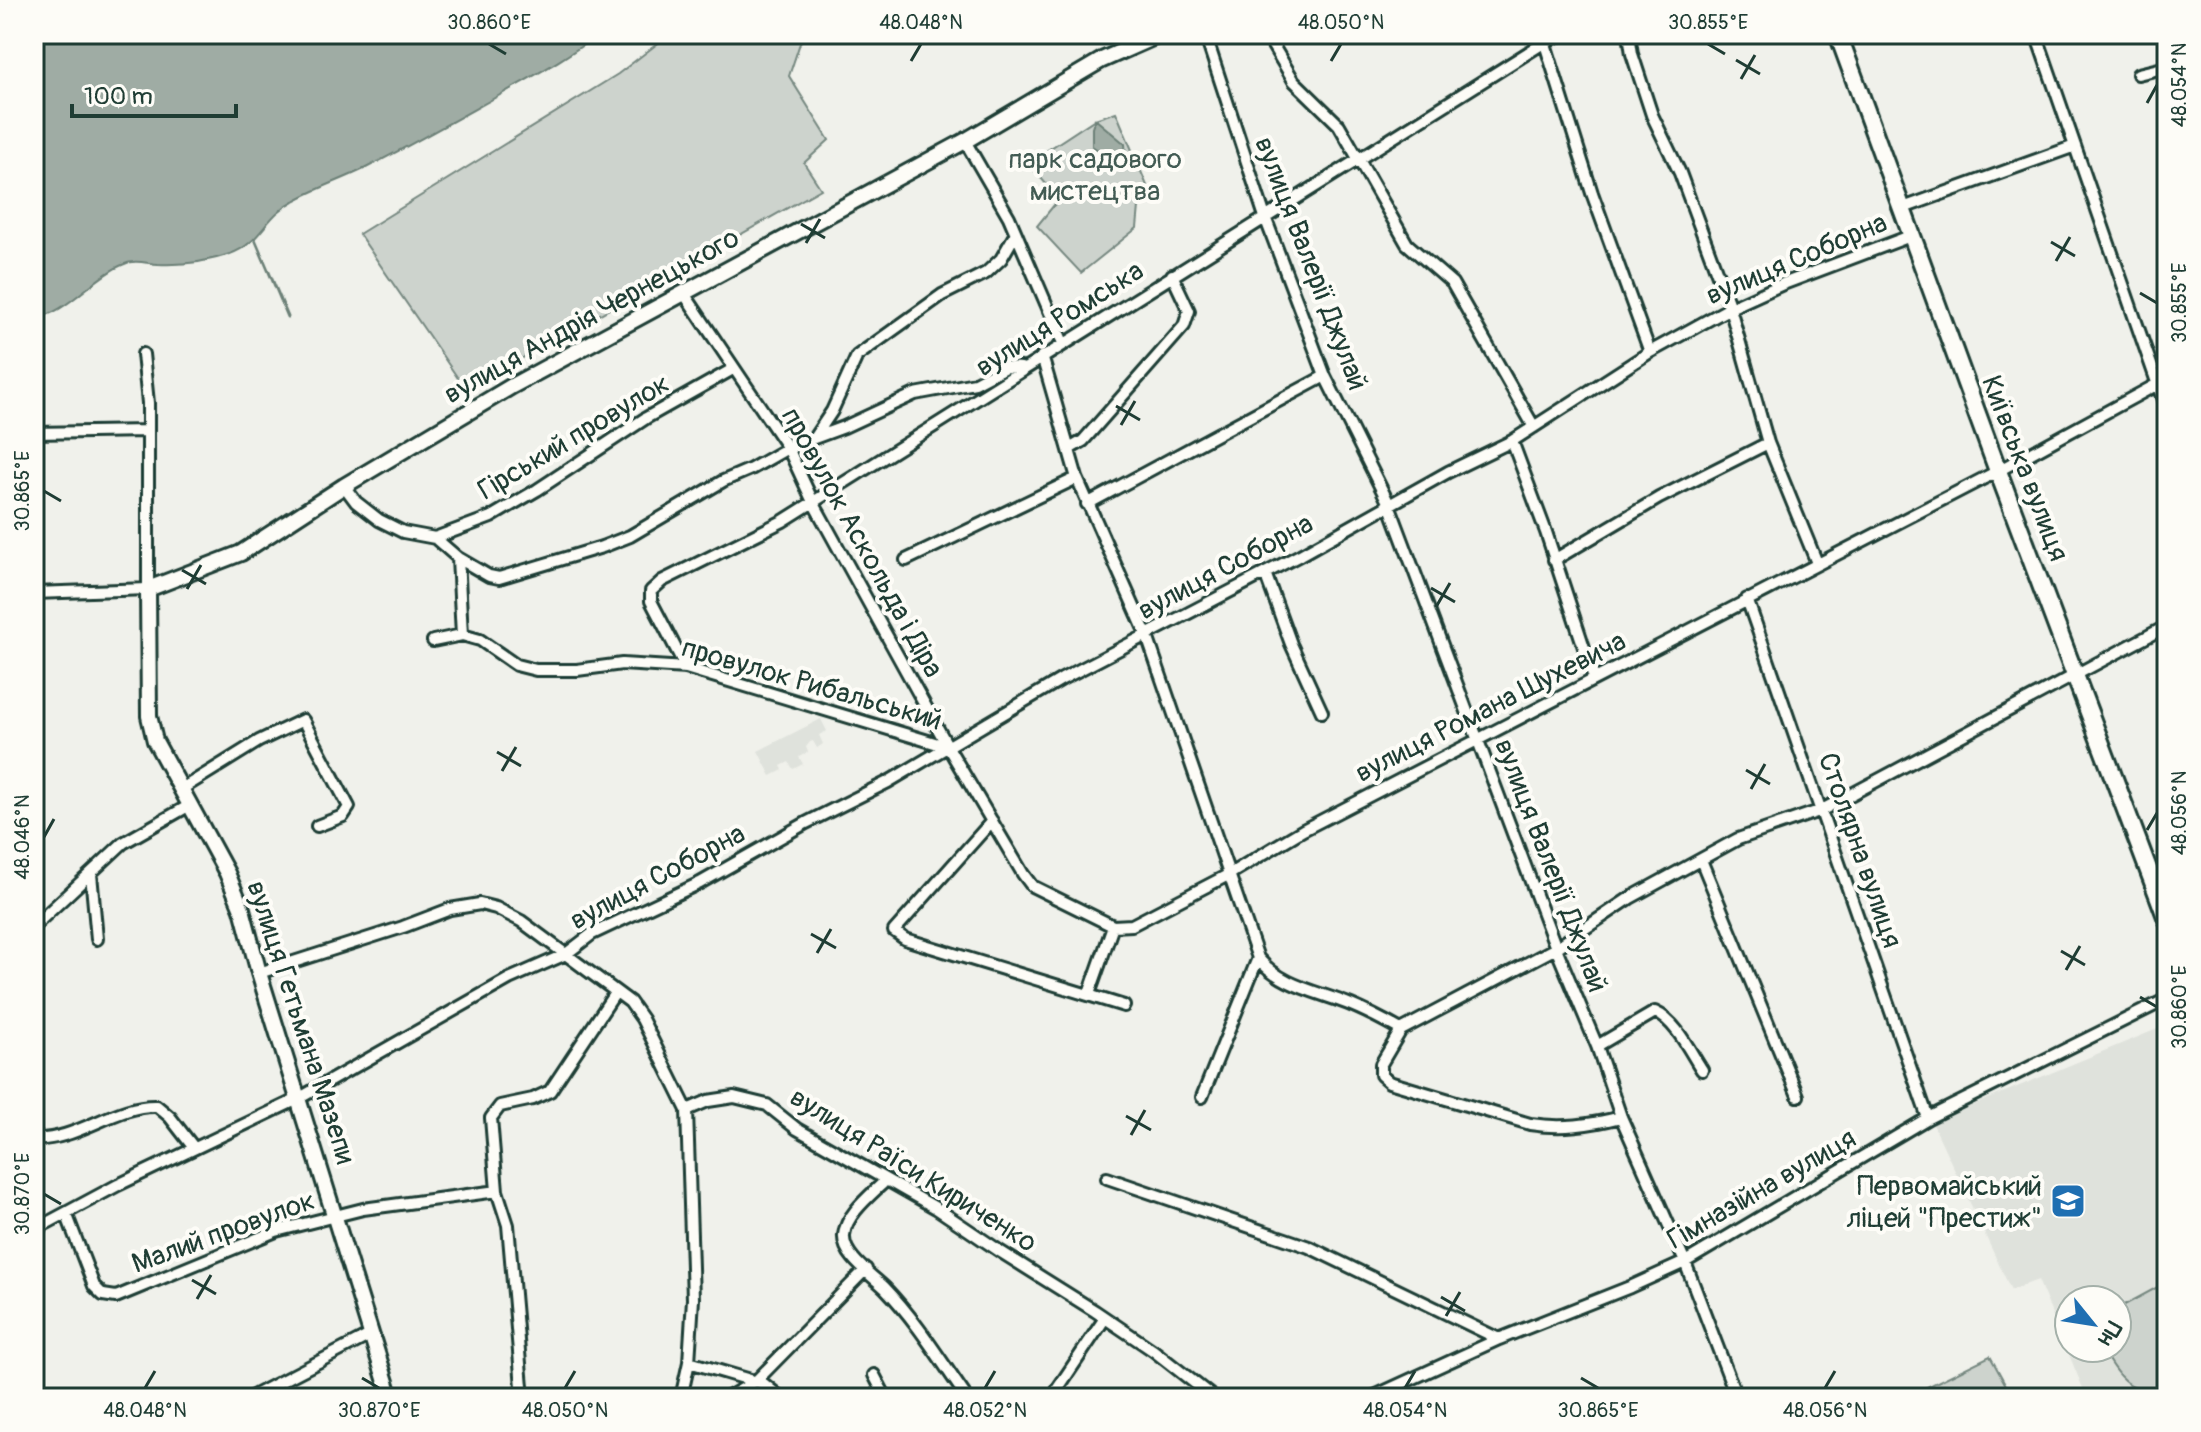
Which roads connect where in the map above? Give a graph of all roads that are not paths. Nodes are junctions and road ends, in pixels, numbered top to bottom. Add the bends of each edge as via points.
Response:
1 (1161, 34) edge
2 (1205, 34) edge
3 (1266, 34) edge
4 (1562, 34) edge
5 (1629, 34) edge
6 (1838, 34) edge
7 (2036, 34) edge
8 (1543, 38) edge
9 (2167, 67) edge
10 (2138, 74) dead end
11 (965, 141) junction
12 (2075, 146) junction
13 (1359, 158) junction
14 (1903, 208) junction
15 (1265, 217) junction
16 (1016, 233) junction
17 (1913, 235) junction
18 (1172, 275) junction
19 (683, 292) junction
20 (1730, 308) junction
21 (1063, 343) junction
22 (1650, 352) junction
23 (143, 354) dead end
24 (1042, 356) junction
25 (1027, 368) junction
26 (733, 369) junction
27 (1325, 376) junction
28 (2162, 382) edge
29 (2167, 411) edge
30 (1534, 427) junction
31 (147, 431) junction
32 (34, 433) edge
33 (814, 438) junction
34 (1512, 441) junction
35 (1768, 443) junction
36 (788, 448) junction
37 (1069, 449) junction
38 (1998, 471) junction
39 (1077, 478) junction
40 (344, 486) junction
41 (813, 502) junction
42 (1087, 504) junction
43 (1389, 504) junction
44 (435, 538) junction
45 (458, 558) junction
46 (906, 560) dead end
47 (1554, 560) junction
48 (1817, 563) junction
49 (1265, 573) junction
50 (148, 589) junction
51 (34, 593) edge
52 (1747, 599) junction
53 (2167, 626) edge
54 (462, 635) junction
55 (1147, 636) junction
56 (433, 641) dead end
57 (686, 668) junction
58 (2075, 674) junction
59 (1594, 678) junction
60 (1322, 712) dead end
61 (1478, 739) junction
62 (948, 747) junction
63 (180, 790) junction
64 (190, 805) junction
65 (1822, 810) junction
66 (992, 821) junction
67 (317, 826) dead end
68 (1701, 860) junction
69 (91, 874) junction
70 (1228, 875) junction
71 (2167, 919) edge
72 (34, 926) edge
73 (1113, 926) junction
74 (97, 939) dead end
75 (1556, 948) junction
76 (566, 954) junction
77 (1258, 958) junction
78 (259, 973) junction
79 (615, 993) junction
80 (1089, 994) junction
81 (2167, 999) edge
82 (1124, 1006) dead end
83 (1401, 1030) junction
84 (1597, 1046) junction
85 (1702, 1070) dead end
86 (1798, 1096) dead end
87 (1202, 1097) dead end
88 (298, 1099) junction
89 (687, 1110) junction
90 (1621, 1117) junction
91 (1928, 1118) junction
92 (34, 1139) edge
93 (194, 1148) junction
94 (1107, 1178) dead end
95 (885, 1181) junction
96 (497, 1191) junction
97 (66, 1213) junction
98 (336, 1215) junction
99 (34, 1230) edge
100 (1685, 1262) junction
101 (866, 1269) junction
102 (1105, 1318) junction
103 (372, 1334) junction
104 (1499, 1339) junction
105 (689, 1362) junction
106 (874, 1375) dead end
107 (756, 1381) junction
108 (1058, 1388) dead end
109 (249, 1398) edge
110 (391, 1398) edge
111 (523, 1398) edge
112 (681, 1398) edge
113 (727, 1398) edge
114 (781, 1398) edge
115 (886, 1398) edge
116 (967, 1398) edge
117 (1214, 1398) edge
118 (1370, 1398) edge
119 (1737, 1398) edge

1 - 11 street, вулиця Андрія Чернецького via 1102,60
2 - 15 street, вулиця Валерії Джулай
3 - 13 street via 1294,81 1339,125
4 - 8 street, вулиця Ромська
5 - 20 street via 1652,115 1680,173
6 - 14 main road, Київська вулиця
7 - 12 street
8 - 13 street, вулиця Ромська
8 - 22 street
9 - 10 street
11 - 16 street
11 - 19 street, вулиця Андрія Чернецького
12 - 14 street
12 - 28 street
13 - 15 street, вулиця Ромська
13 - 30 street via 1407,244 1452,283
14 - 17 main road, Київська вулиця
15 - 18 street, вулиця Ромська
15 - 27 street, вулиця Валерії Джулай
16 - 21 street
16 - 33 street via 986,273 942,295 857,356
17 - 20 street, вулиця Соборна
17 - 38 main road, Київська вулиця
18 - 21 street, вулиця Ромська
18 - 37 street via 1189,311 1184,326 1083,441
19 - 26 street, провулок Аскольда і Діра
19 - 40 street, вулиця Андрія Чернецького
20 - 22 street, вулиця Соборна
20 - 35 street
21 - 24 street, вулиця Ромська
22 - 30 street, вулиця Соборна
23 - 31 street, вулиця Гетьмана Мазепи
24 - 25 street, вулиця Ромська
24 - 37 street
25 - 33 street via 1005,367 975,383 915,394
25 - 41 street, вулиця Ромська
26 - 36 street, провулок Аскольда і Діра
26 - 44 street, Гірський провулок via 491,517
27 - 42 street
27 - 43 street, вулиця Валерії Джулай
28 - 29 street
28 - 38 street, вулиця Романа Шухевича
30 - 34 street, вулиця Соборна
31 - 32 street
31 - 50 street, вулиця Гетьмана Мазепи
33 - 36 street
34 - 43 street, вулиця Соборна
34 - 47 street
35 - 47 street via 1659,498
35 - 48 street
36 - 41 street, провулок Аскольда і Діра
36 - 45 street via 602,547 499,578
37 - 39 street
38 - 48 street, вулиця Романа Шухевича
38 - 58 main road, Київська вулиця
39 - 42 street
39 - 46 street
40 - 44 street via 379,520 403,532
40 - 50 street, вулиця Андрія Чернецького via 241,553
41 - 57 street, вулиця Ромська via 651,591 651,601
41 - 62 street, провулок Аскольда і Діра
42 - 55 street
43 - 49 street, вулиця Соборна
43 - 61 street, вулиця Валерії Джулай
44 - 45 street
45 - 54 street
47 - 59 street
48 - 52 street, вулиця Романа Шухевича
49 - 55 street, вулиця Соборна
49 - 60 street
50 - 51 street, вулиця Андрія Чернецького
50 - 63 street, вулиця Гетьмана Мазепи via 149,716 155,741
52 - 59 street, вулиця Романа Шухевича
52 - 65 street, Столярна вулиця
53 - 58 street
54 - 56 street
54 - 57 street, провулок Рибальський via 480,640 516,665 536,670 622,664
55 - 62 street, вулиця Соборна
55 - 70 street
57 - 62 street, провулок Рибальський
58 - 65 street
58 - 71 main road, Київська вулиця
59 - 61 street, вулиця Романа Шухевича
61 - 70 street, вулиця Романа Шухевича
61 - 75 street, вулиця Валерії Джулай
62 - 66 street, провулок Аскольда і Діра
62 - 76 street, вулиця Соборна via 700,883 592,934
63 - 64 street, вулиця Гетьмана Мазепи
63 - 67 street via 303,720 349,807 343,816
64 - 69 street via 123,843
64 - 78 street, вулиця Гетьмана Мазепи via 237,897
65 - 68 street via 1738,839
65 - 91 street, Столярна вулиця
66 - 73 street via 1032,886
66 - 80 street via 894,931 905,939
68 - 75 street via 1630,898
68 - 86 street
69 - 72 street
69 - 74 street
70 - 73 street, вулиця Романа Шухевича via 1132,925
70 - 77 street
73 - 80 street
75 - 83 street
75 - 84 street, вулиця Валерії Джулай
76 - 78 street via 521,921 480,904 450,909
76 - 79 street
76 - 88 street, вулиця Соборна via 509,979
77 - 83 street via 1289,984 1352,1005
77 - 87 street
78 - 88 street, вулиця Гетьмана Мазепи
79 - 89 street via 642,1019
79 - 96 street via 550,1091 492,1113
80 - 82 street
81 - 91 street, Гімназійна вулиця
83 - 90 street via 1381,1064 1381,1075 1389,1082 1554,1128
84 - 85 street via 1655,1012 1674,1028
84 - 90 street, вулиця Валерії Джулай
88 - 93 street, вулиця Соборна
88 - 98 street, вулиця Гетьмана Мазепи
89 - 95 street, вулиця Раїси Кириченко via 734,1097 767,1105
89 - 105 street via 693,1299
90 - 100 street, вулиця Валерії Джулай
91 - 100 street, Гімназійна вулиця
92 - 93 street via 64,1136 138,1107 157,1106
93 - 97 street, вулиця Соборна
94 - 104 street via 1309,1247
95 - 101 street via 854,1214 844,1235 848,1253
95 - 102 street, вулиця Раїси Кириченко via 936,1208
96 - 98 street, Малий провулок
96 - 111 street via 508,1225
97 - 98 street, Малий провулок via 94,1286 110,1297 276,1231
97 - 99 street, вулиця Соборна
98 - 103 street, вулиця Гетьмана Мазепи
100 - 104 street, Гімназійна вулиця
100 - 119 street, вулиця Валерії Джулай
101 - 107 street
101 - 116 street via 897,1300
102 - 108 street
102 - 117 street, вулиця Раїси Кириченко
103 - 109 street
103 - 110 street, вулиця Гетьмана Мазепи
104 - 118 street, Гімназійна вулиця
105 - 107 street
105 - 112 street
106 - 115 street
107 - 113 street
107 - 114 street

